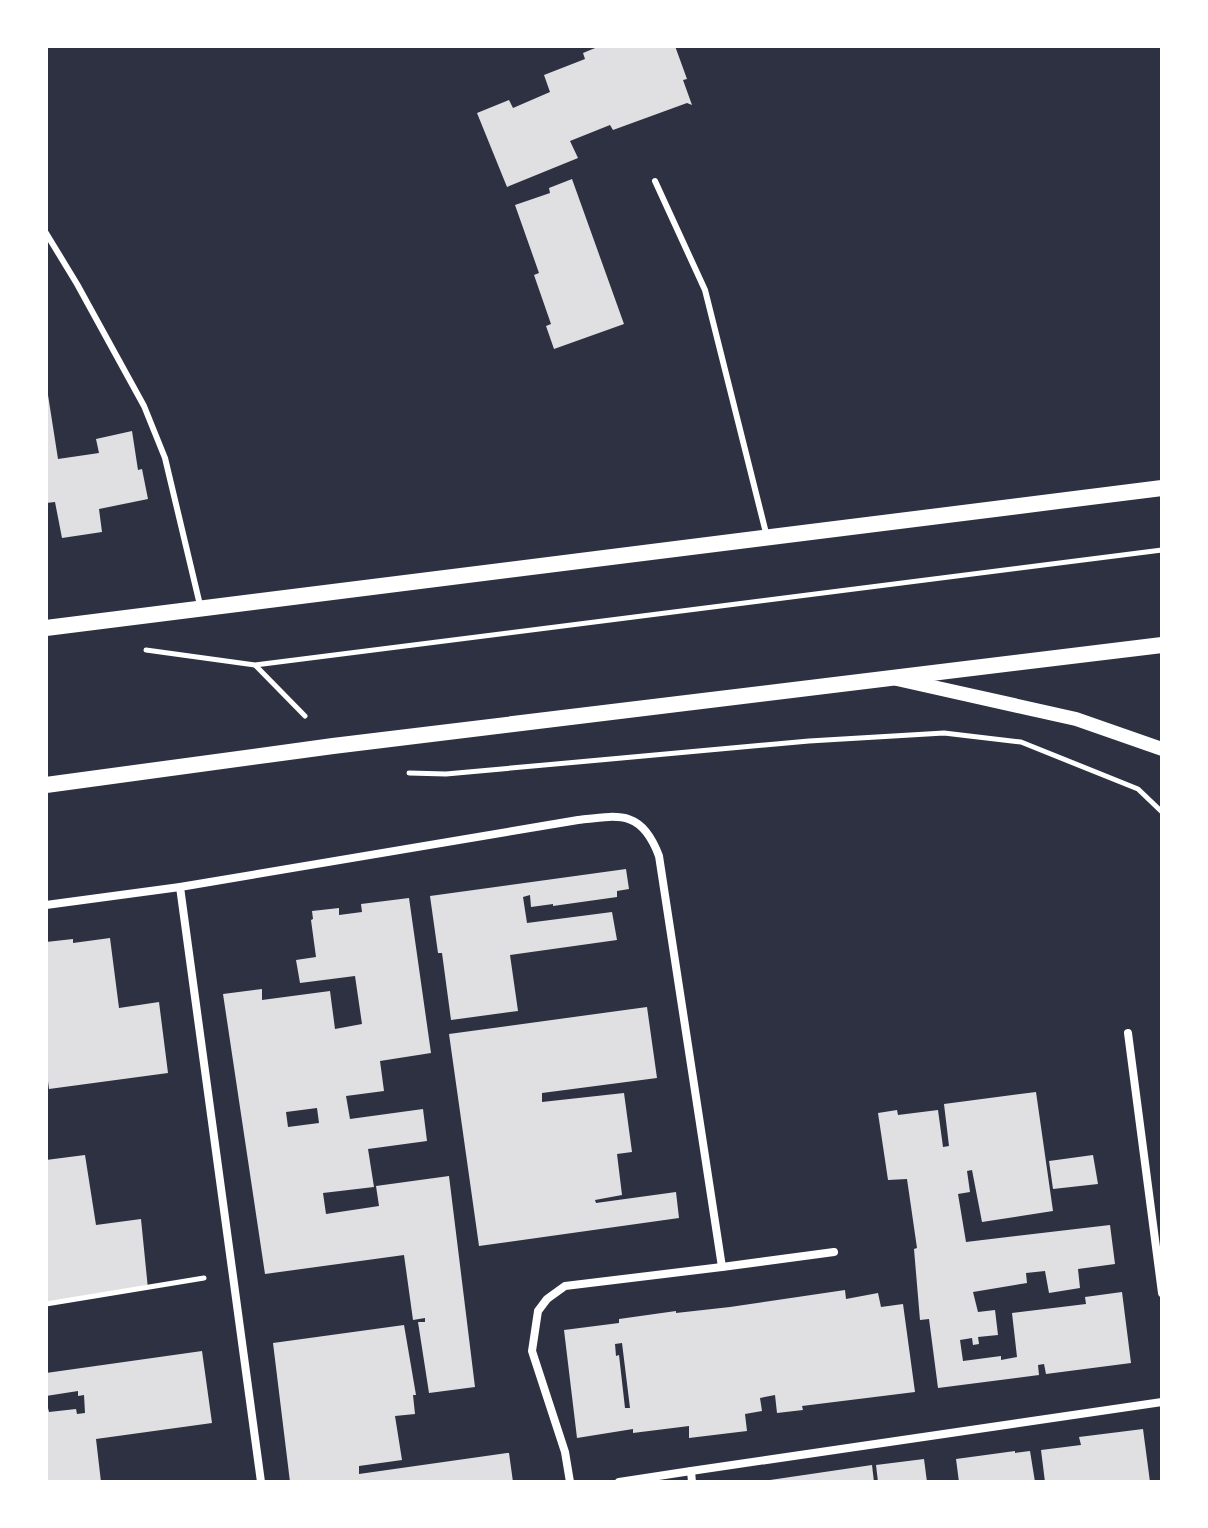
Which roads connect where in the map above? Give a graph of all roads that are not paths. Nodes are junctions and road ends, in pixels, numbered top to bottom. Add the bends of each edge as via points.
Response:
1 (655, 181) dead end
2 (46, 233) edge
3 (1162, 488) edge
4 (767, 537) junction
5 (201, 609) junction
6 (46, 628) edge
7 (1162, 645) edge
8 (896, 679) junction
9 (1162, 749) edge
10 (46, 785) edge
11 (180, 887) junction
12 (46, 905) edge
13 (1128, 1033) dead end
14 (834, 1252) dead end
15 (722, 1267) junction
16 (1162, 1293) edge
17 (1162, 1402) edge
18 (691, 1471) junction
19 (261, 1482) edge
20 (570, 1482) edge
21 (619, 1482) edge
22 (692, 1482) edge

1 - 4 lane via 705,290
2 - 5 lane via 149,419 165,458
3 - 4 main road
4 - 5 main road
5 - 6 main road
7 - 8 main road
8 - 9 street via 1076,719
8 - 10 main road
11 - 12 street
11 - 15 street via 578,820 615,816 641,824 659,856
11 - 19 street
13 - 16 street
14 - 15 street
15 - 20 street via 565,1286 538,1311 532,1351
17 - 18 street
18 - 21 street
18 - 22 street

